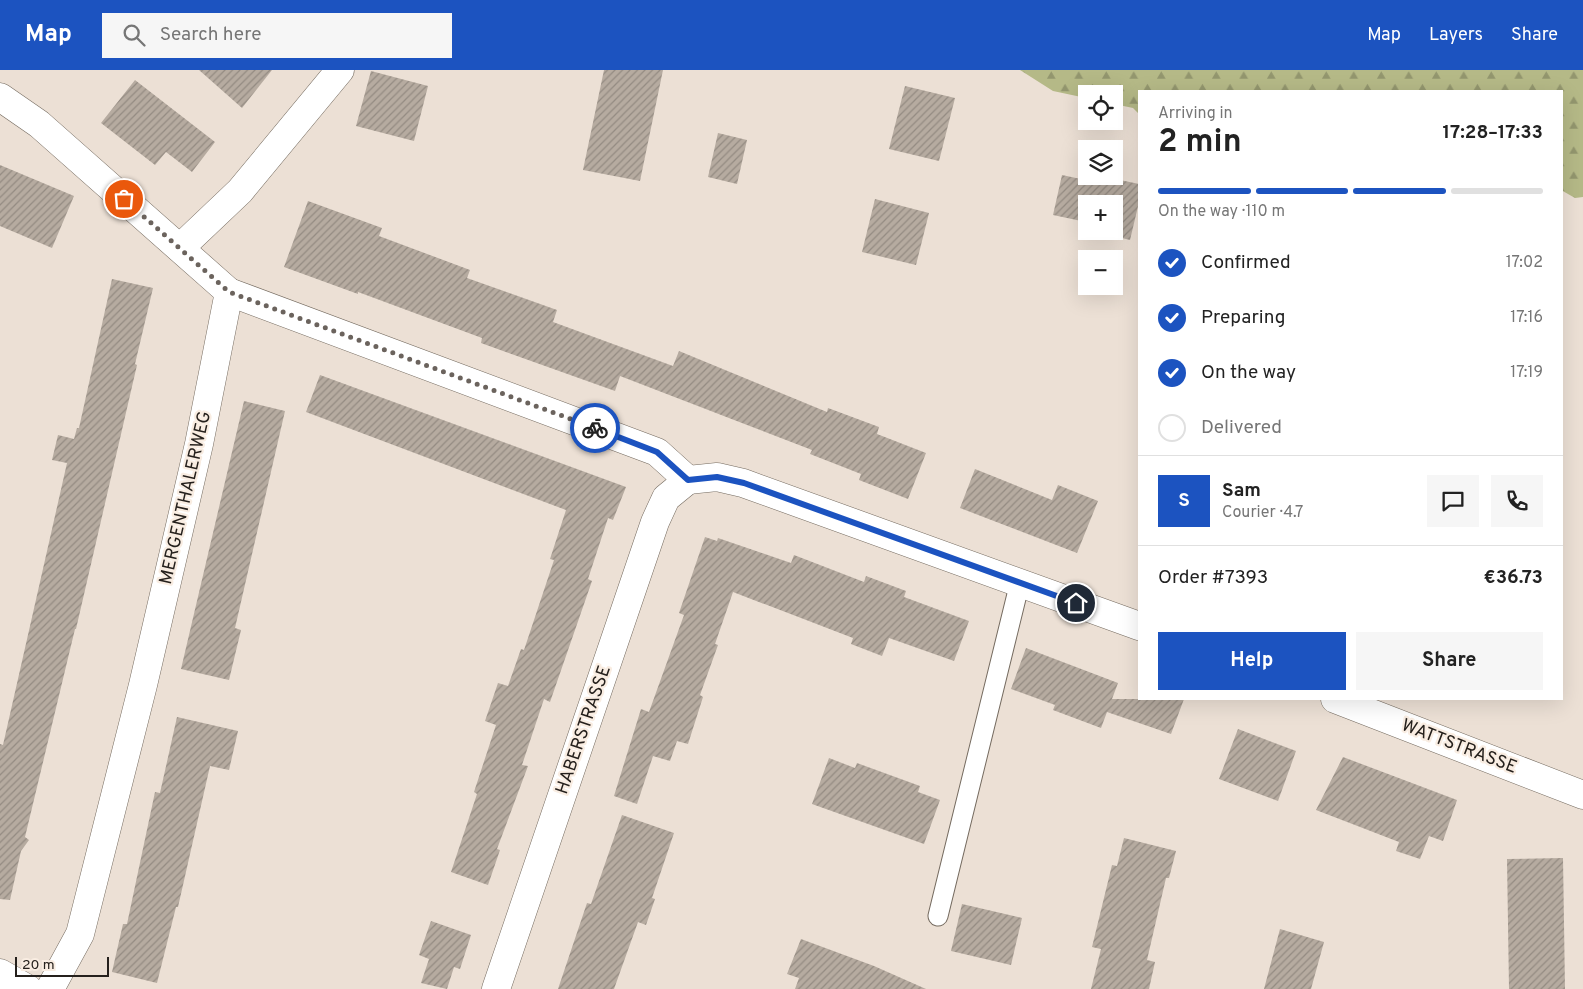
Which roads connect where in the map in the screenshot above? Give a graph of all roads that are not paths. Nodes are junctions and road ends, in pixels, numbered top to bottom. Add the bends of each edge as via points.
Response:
1 (340, 70) edge
2 (0, 97) edge
3 (180, 248) junction
4 (229, 292) junction
5 (688, 480) junction
6 (1020, 582) junction
7 (1138, 626) edge
8 (1337, 700) edge
9 (1583, 795) edge
10 (938, 916) dead end
11 (0, 973) edge
12 (28, 989) edge
13 (50, 989) edge
14 (496, 989) edge

1 - 3 street via 240,190
2 - 3 street via 39,124
3 - 4 street
4 - 5 street via 657,452
4 - 13 street, MERGENTHALERWEG via 199,444 80,934
5 - 6 street via 717,477 744,483
5 - 14 street, HABERSTRASSE via 666,498 655,522
6 - 7 street
6 - 10 lane
8 - 9 street, WATTSTRASSE
11 - 12 street

